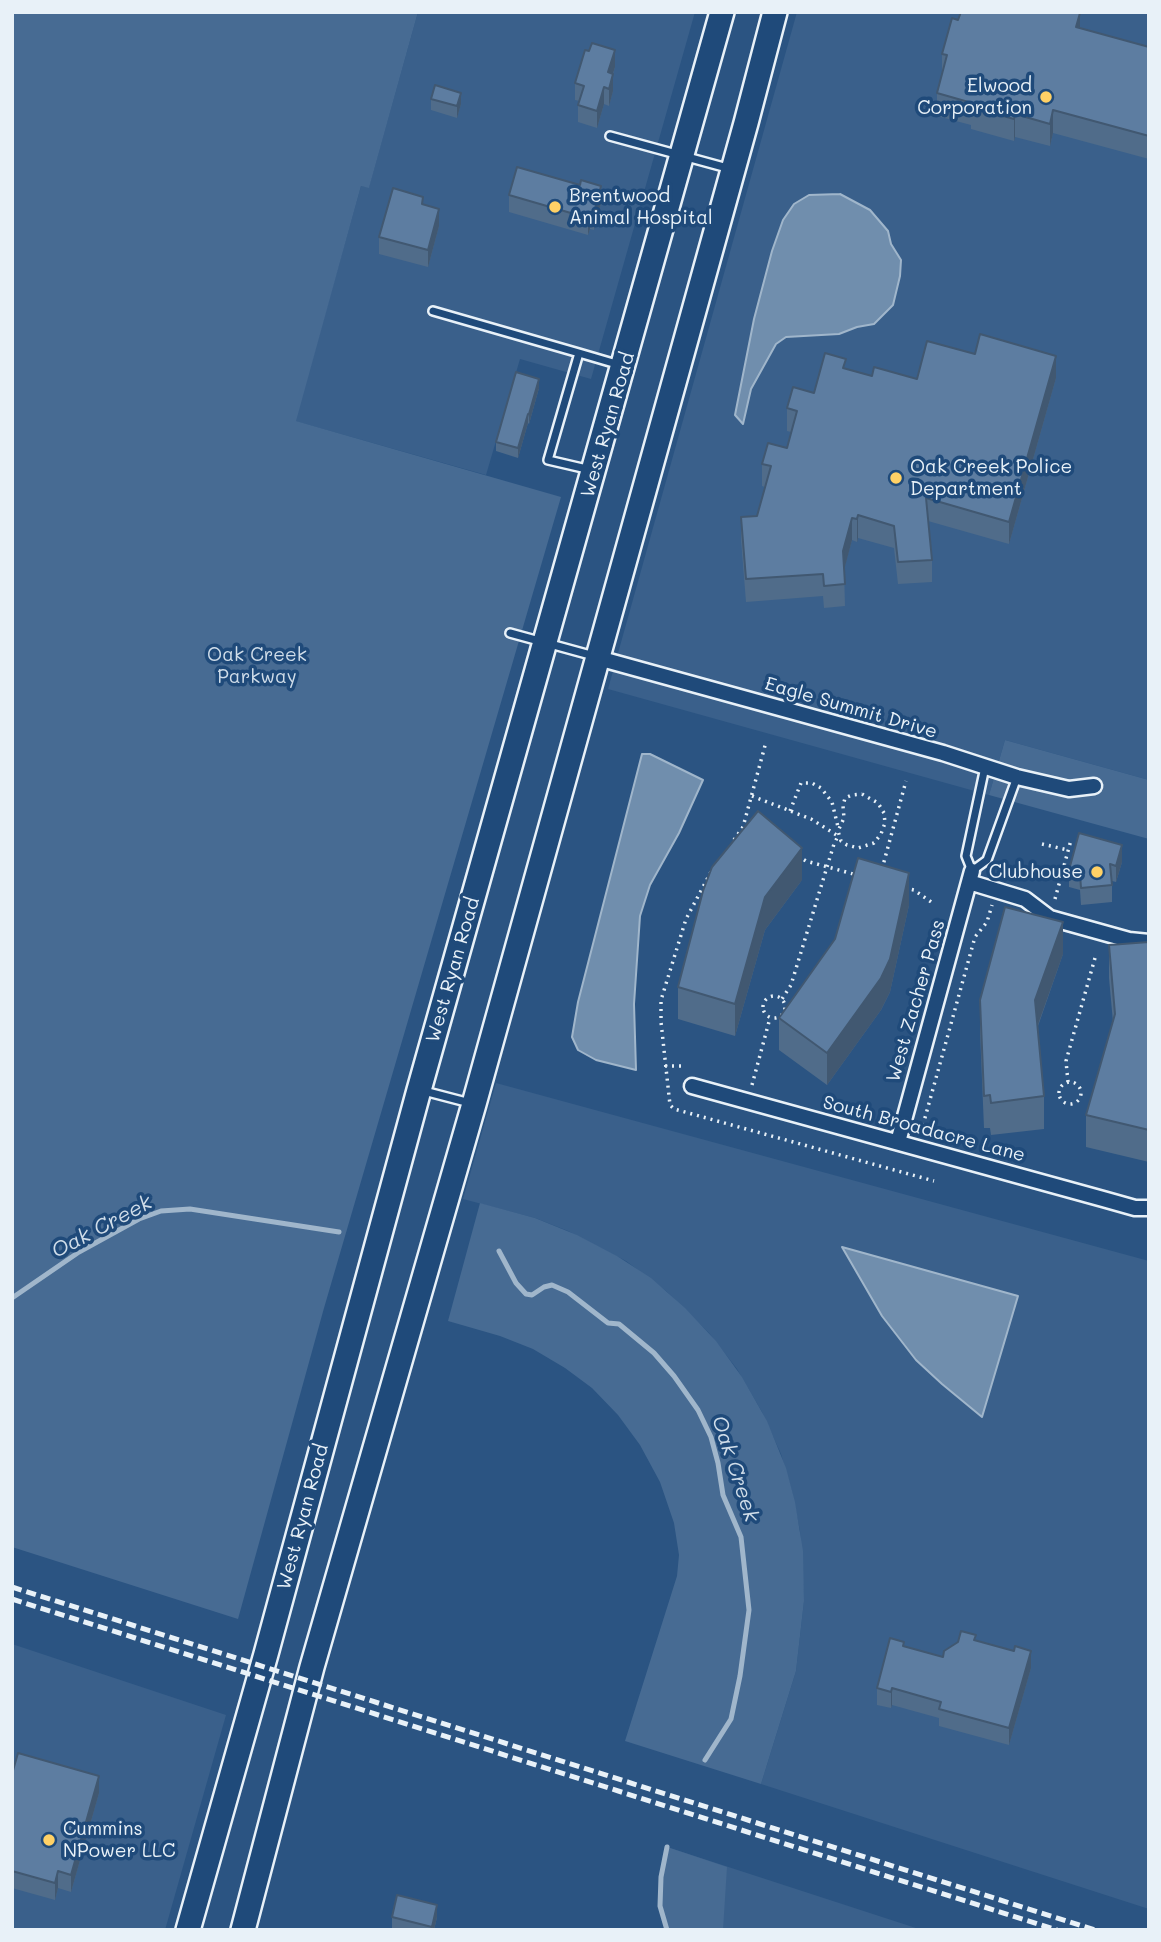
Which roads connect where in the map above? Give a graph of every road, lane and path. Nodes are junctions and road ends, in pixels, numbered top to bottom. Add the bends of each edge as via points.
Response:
1 (722, 12) edge
2 (775, 12) edge
3 (610, 136) dead end
4 (683, 155) junction
5 (733, 169) junction
6 (433, 311) dead end
7 (579, 353) junction
8 (624, 367) junction
9 (595, 471) junction
10 (510, 633) dead end
11 (546, 643) junction
12 (598, 658) junction
13 (766, 742) dead end
14 (985, 767) junction
15 (1017, 777) junction
16 (906, 781) dead end
17 (1094, 786) dead end
18 (752, 796) junction
19 (844, 809) junction
20 (790, 811) junction
21 (836, 811) junction
22 (743, 827) junction
23 (884, 827) junction
24 (752, 830) edge
25 (893, 830) junction
26 (838, 833) junction
27 (1071, 840) dead end
28 (732, 843) edge
29 (1042, 844) dead end
30 (1068, 850) junction
31 (797, 855) edge
32 (717, 864) edge
33 (827, 867) junction
34 (880, 876) edge
35 (866, 877) edge
36 (971, 877) junction
37 (901, 887) edge
38 (1055, 899) dead end
39 (993, 902) dead end
40 (934, 904) dead end
41 (1149, 942) edge
42 (1095, 958) dead end
43 (782, 999) junction
44 (770, 1017) junction
45 (665, 1066) junction
46 (685, 1066) dead end
47 (1068, 1082) junction
48 (752, 1085) dead end
49 (692, 1086) dead end
50 (419, 1090) junction
51 (474, 1104) junction
52 (923, 1125) dead end
53 (898, 1142) junction
54 (873, 1156) dead end
55 (871, 1163) junction
56 (912, 1167) dead end
57 (910, 1174) junction
58 (934, 1181) dead end
59 (1147, 1208) edge
60 (188, 1930) edge
61 (243, 1930) edge

1 - 4 main road, West Ryan Road
2 - 5 main road
3 - 4 lane
4 - 5 lane
4 - 8 main road, West Ryan Road
5 - 12 main road
6 - 7 lane
7 - 8 lane
7 - 9 lane via 548,460
8 - 9 main road, West Ryan Road
9 - 11 main road, West Ryan Road
10 - 11 lane
11 - 12 lane
11 - 50 main road, West Ryan Road
12 - 14 street, Eagle Summit Drive
12 - 51 main road
13 - 18 path
14 - 15 street, Eagle Summit Drive
14 - 36 lane, West Zacher Pass via 966,856
15 - 17 street, Eagle Summit Drive via 1069,789
15 - 36 lane, West Zacher Pass via 987,860
16 - 25 path
18 - 20 path
18 - 22 path
19 - 21 path
19 - 23 path via 848,796 868,797 881,807
19 - 26 path
20 - 21 path via 801,783 807,782 821,788
20 - 26 path
21 - 26 path
22 - 24 path
22 - 28 path
23 - 25 path
23 - 26 path via 874,843 862,848 846,845
25 - 34 path
26 - 33 path
27 - 30 path
29 - 30 path
30 - 38 path
31 - 33 path
32 - 45 path via 686,919 664,990
33 - 35 path
33 - 43 path via 791,985
36 - 41 street via 1025,899 1050,918
36 - 53 street, West Zacher Pass
37 - 40 path
39 - 52 path via 987,922 975,937
42 - 47 path via 1066,1061
43 - 44 path via 783,1012
43 - 44 path via 765,1000 763,1010
44 - 48 path
45 - 46 path
45 - 55 path via 674,1109
47 - 47 path via 1059,1095 1073,1104 1081,1090
49 - 53 street, South Broadacre Lane
50 - 51 lane
50 - 60 main road, West Ryan Road
51 - 61 main road via 312,1667
53 - 59 street, South Broadacre Lane
54 - 55 path
55 - 57 path
56 - 57 path
57 - 58 path

